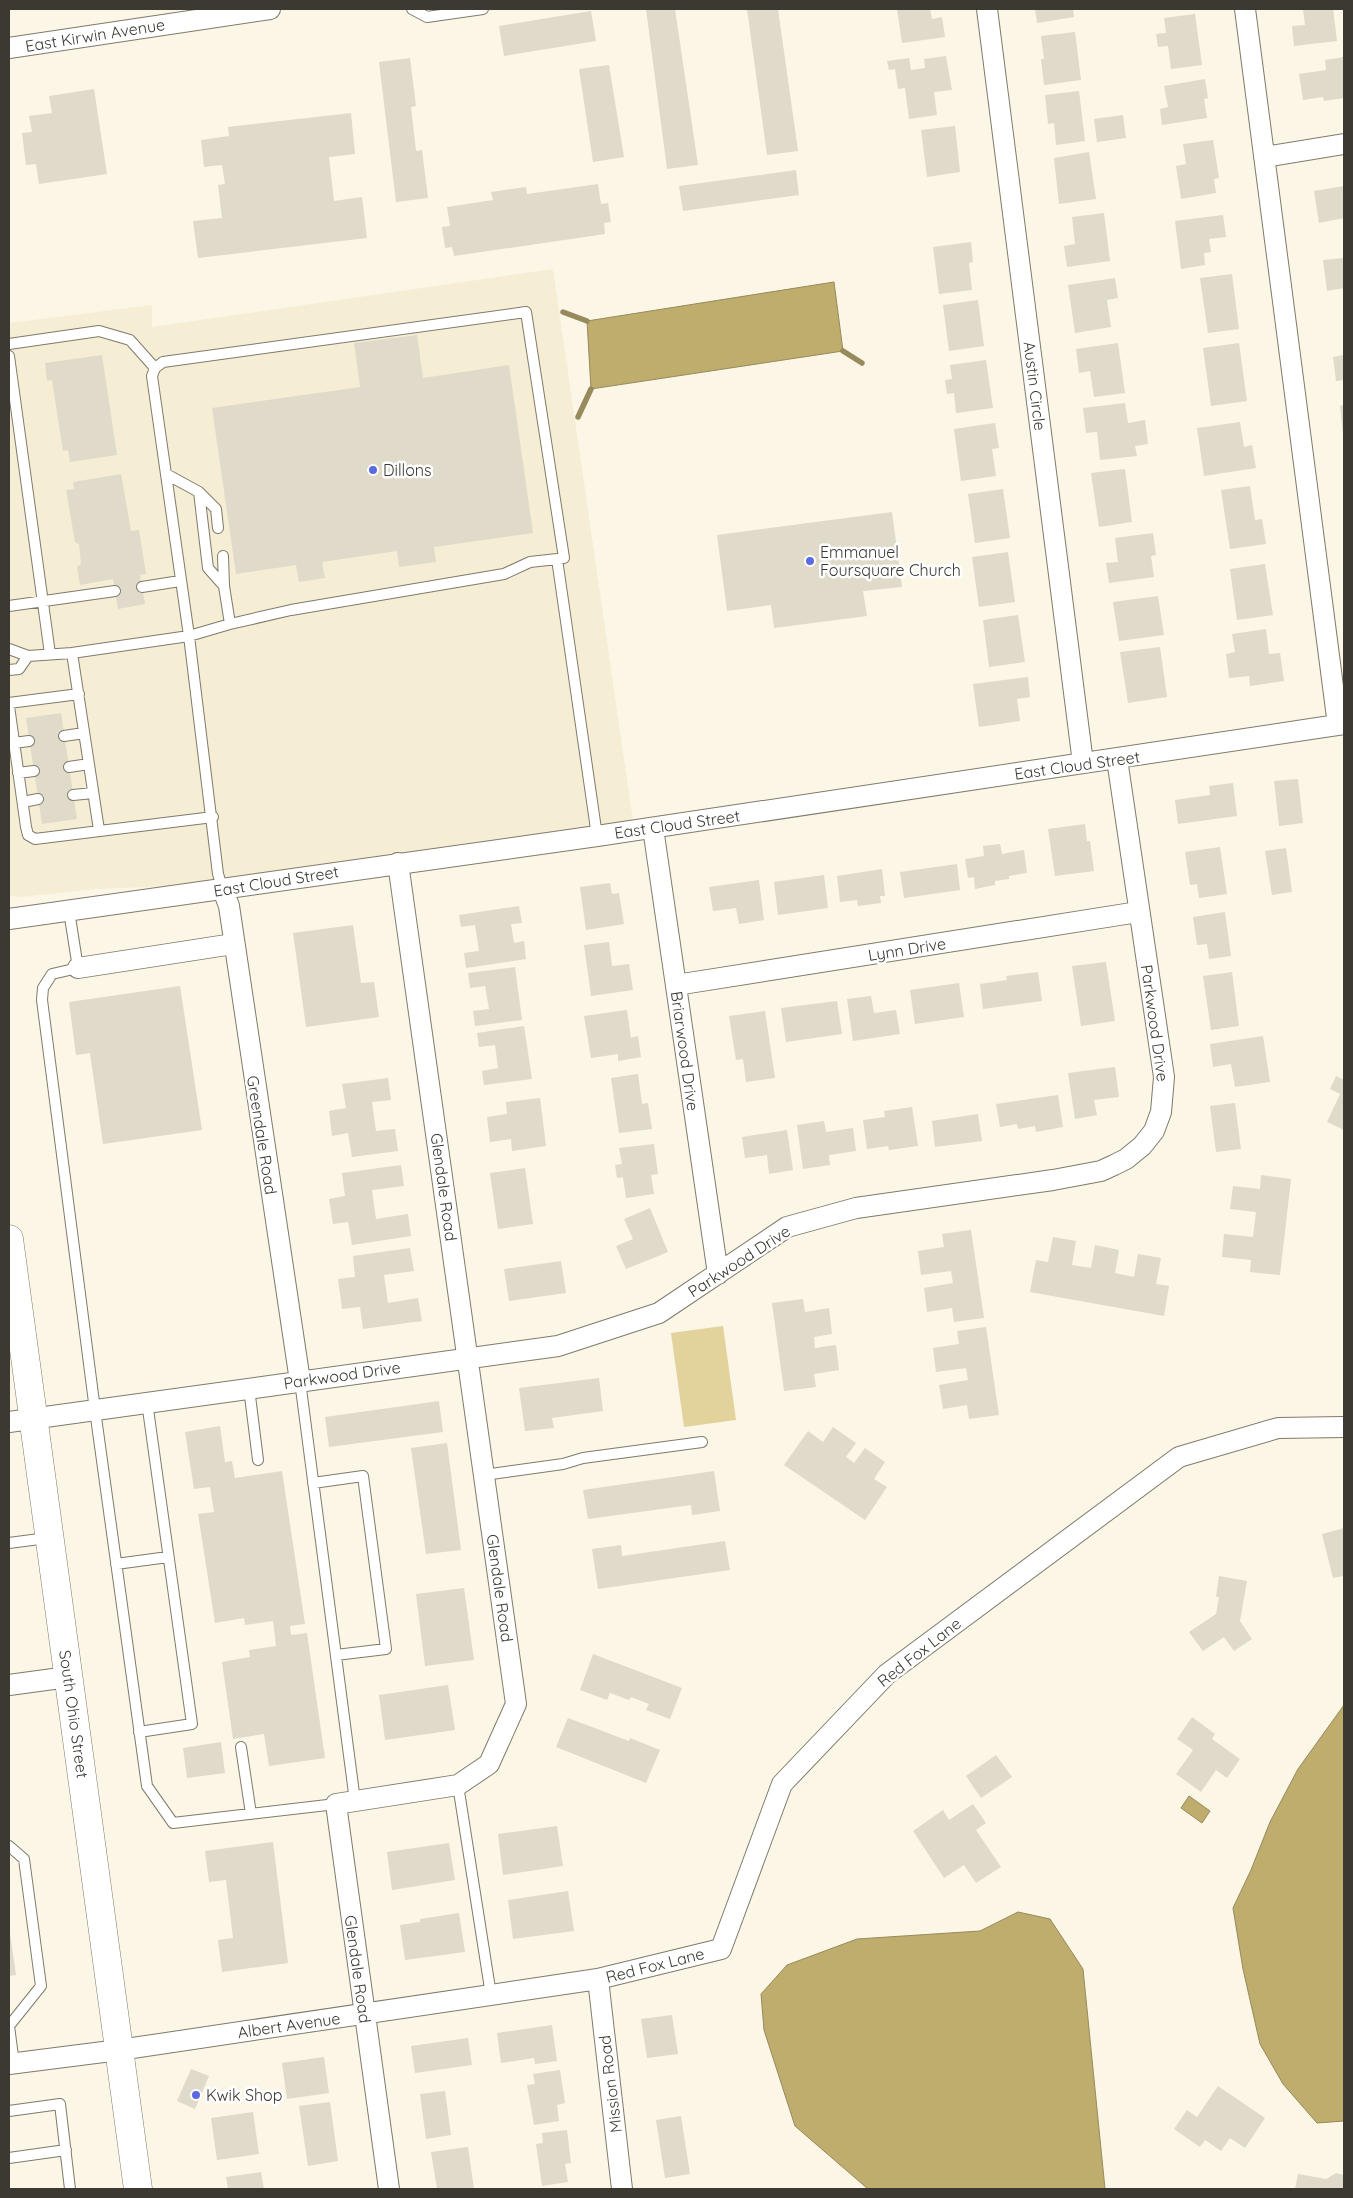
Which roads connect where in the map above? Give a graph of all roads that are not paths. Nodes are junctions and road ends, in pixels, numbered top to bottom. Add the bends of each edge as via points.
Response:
1 (270, 9) edge
2 (412, 9) edge
3 (483, 9) edge
4 (987, 9) edge
5 (1245, 9) edge
6 (9, 48) edge
7 (1344, 144) edge
8 (1264, 156) junction
9 (9, 344) edge
10 (9, 356) edge
11 (155, 368) junction
12 (10, 384) edge
13 (166, 474) junction
14 (199, 492) junction
15 (218, 528) dead end
16 (223, 556) dead end
17 (556, 559) junction
18 (180, 581) junction
19 (224, 586) junction
20 (142, 587) dead end
21 (115, 591) dead end
22 (42, 602) junction
23 (9, 606) edge
24 (230, 624) junction
25 (190, 636) junction
26 (9, 649) edge
27 (72, 653) junction
28 (50, 654) junction
29 (28, 656) junction
30 (9, 670) edge
31 (79, 694) junction
32 (9, 705) edge
33 (1341, 725) edge
34 (84, 733) junction
35 (64, 736) dead end
36 (29, 741) dead end
37 (14, 743) junction
38 (1118, 759) junction
39 (89, 764) junction
40 (1083, 764) junction
41 (69, 767) dead end
42 (34, 771) dead end
43 (18, 773) junction
44 (93, 793) junction
45 (73, 795) dead end
46 (38, 799) dead end
47 (23, 802) junction
48 (213, 817) junction
49 (652, 828) junction
50 (99, 830) junction
51 (598, 836) junction
52 (398, 863) junction
53 (223, 890) junction
54 (68, 911) junction
55 (1138, 912) junction
56 (9, 919) edge
57 (234, 944) junction
58 (78, 968) junction
59 (676, 986) junction
60 (9, 1239) edge
61 (718, 1274) junction
62 (468, 1357) junction
63 (300, 1380) junction
64 (249, 1388) junction
65 (147, 1402) junction
66 (95, 1410) junction
67 (21, 1420) edge
68 (1344, 1427) edge
69 (702, 1442) dead end
70 (258, 1460) dead end
71 (484, 1475) junction
72 (313, 1483) junction
73 (50, 1538) junction
74 (9, 1543) edge
75 (168, 1557) junction
76 (116, 1564) junction
77 (336, 1655) junction
78 (68, 1676) junction
79 (9, 1685) edge
80 (139, 1732) junction
81 (241, 1747) dead end
82 (458, 1785) junction
83 (345, 1802) junction
84 (251, 1814) junction
85 (9, 1846) edge
86 (598, 1979) junction
87 (491, 1995) junction
88 (364, 2014) junction
89 (9, 2026) edge
90 (119, 2050) junction
91 (12, 2064) edge
92 (9, 2111) edge
93 (66, 2150) junction
94 (9, 2158) edge
95 (70, 2189) edge
96 (138, 2189) edge
97 (389, 2189) edge
98 (622, 2189) edge

1 - 6 street, East Kirwin Avenue
2 - 3 lane via 427,17
4 - 40 street, Austin Circle
5 - 8 street
7 - 8 street
8 - 33 street
9 - 11 lane via 99,331 130,340
10 - 12 lane
11 - 13 lane via 152,376
11 - 17 lane via 163,362 526,312 564,558
12 - 22 lane
13 - 14 lane
13 - 18 lane
14 - 15 lane via 216,509
14 - 19 lane via 208,568
16 - 19 lane
17 - 24 lane via 530,562 504,574 291,610
17 - 51 lane
18 - 20 lane
18 - 25 lane
19 - 24 lane
21 - 22 lane
22 - 23 lane
22 - 28 lane
24 - 25 lane
25 - 27 lane
25 - 48 lane
26 - 29 lane
27 - 28 lane
27 - 31 lane
28 - 29 lane
29 - 30 lane via 19,669
31 - 32 lane
31 - 34 lane
32 - 37 lane
33 - 38 street, East Cloud Street
34 - 35 lane
34 - 39 lane
36 - 37 lane
37 - 43 lane
38 - 40 street, East Cloud Street
38 - 55 street, Parkwood Drive
39 - 41 lane
39 - 44 lane
40 - 49 street, East Cloud Street
42 - 43 lane
43 - 47 lane
44 - 45 lane
44 - 50 lane
46 - 47 lane
47 - 50 lane via 28,835 34,839
48 - 50 lane
48 - 53 lane via 218,874
49 - 51 street, East Cloud Street
49 - 59 street, Briarwood Drive
51 - 52 street, East Cloud Street
52 - 53 street, East Cloud Street
52 - 62 street, Glendale Road
53 - 54 street, East Cloud Street
53 - 57 street, Greendale Road via 229,906
54 - 56 street, East Cloud Street
54 - 58 lane
55 - 59 street, Lynn Drive
55 - 61 street, Parkwood Drive via 1164,1077 1161,1112 1154,1131 1142,1146 1101,1171 856,1208 787,1227
57 - 58 street
57 - 63 street, Greendale Road
58 - 66 lane via 52,974 43,988 42,1000
59 - 61 street, Briarwood Drive
60 - 67 main road, South Ohio Street
61 - 62 street, Parkwood Drive via 659,1313 558,1346
62 - 63 street, Parkwood Drive
62 - 71 street, Glendale Road
63 - 64 street, Parkwood Drive
63 - 72 lane
64 - 65 street, Parkwood Drive
64 - 70 lane
65 - 66 street, Parkwood Drive
65 - 75 lane
66 - 67 street, Parkwood Drive
66 - 76 lane
67 - 73 main road, South Ohio Street
68 - 86 street, Red Fox Lane via 1278,1428 1179,1457 887,1674 782,1784 720,1948
69 - 71 lane
71 - 82 street, Glendale Road via 516,1704 489,1764
72 - 77 lane
72 - 77 lane via 363,1476 386,1649
73 - 74 lane
73 - 78 main road, South Ohio Street
75 - 76 lane
75 - 80 lane via 192,1724
76 - 80 lane
77 - 83 lane
78 - 79 street
78 - 90 main road, South Ohio Street
80 - 84 lane via 147,1786 173,1823
81 - 84 lane
82 - 83 street, Glendale Road
82 - 87 lane
83 - 84 lane
83 - 88 street, Glendale Road
85 - 89 lane via 24,1859 41,1986
86 - 87 street, Albert Avenue
86 - 98 street, Mission Road
87 - 88 street, Albert Avenue
88 - 90 street, Albert Avenue
88 - 97 street, Glendale Road
89 - 91 lane
90 - 91 street, Albert Avenue
90 - 96 main road, South Ohio Street
92 - 93 lane via 60,2104
93 - 94 lane
93 - 95 lane

